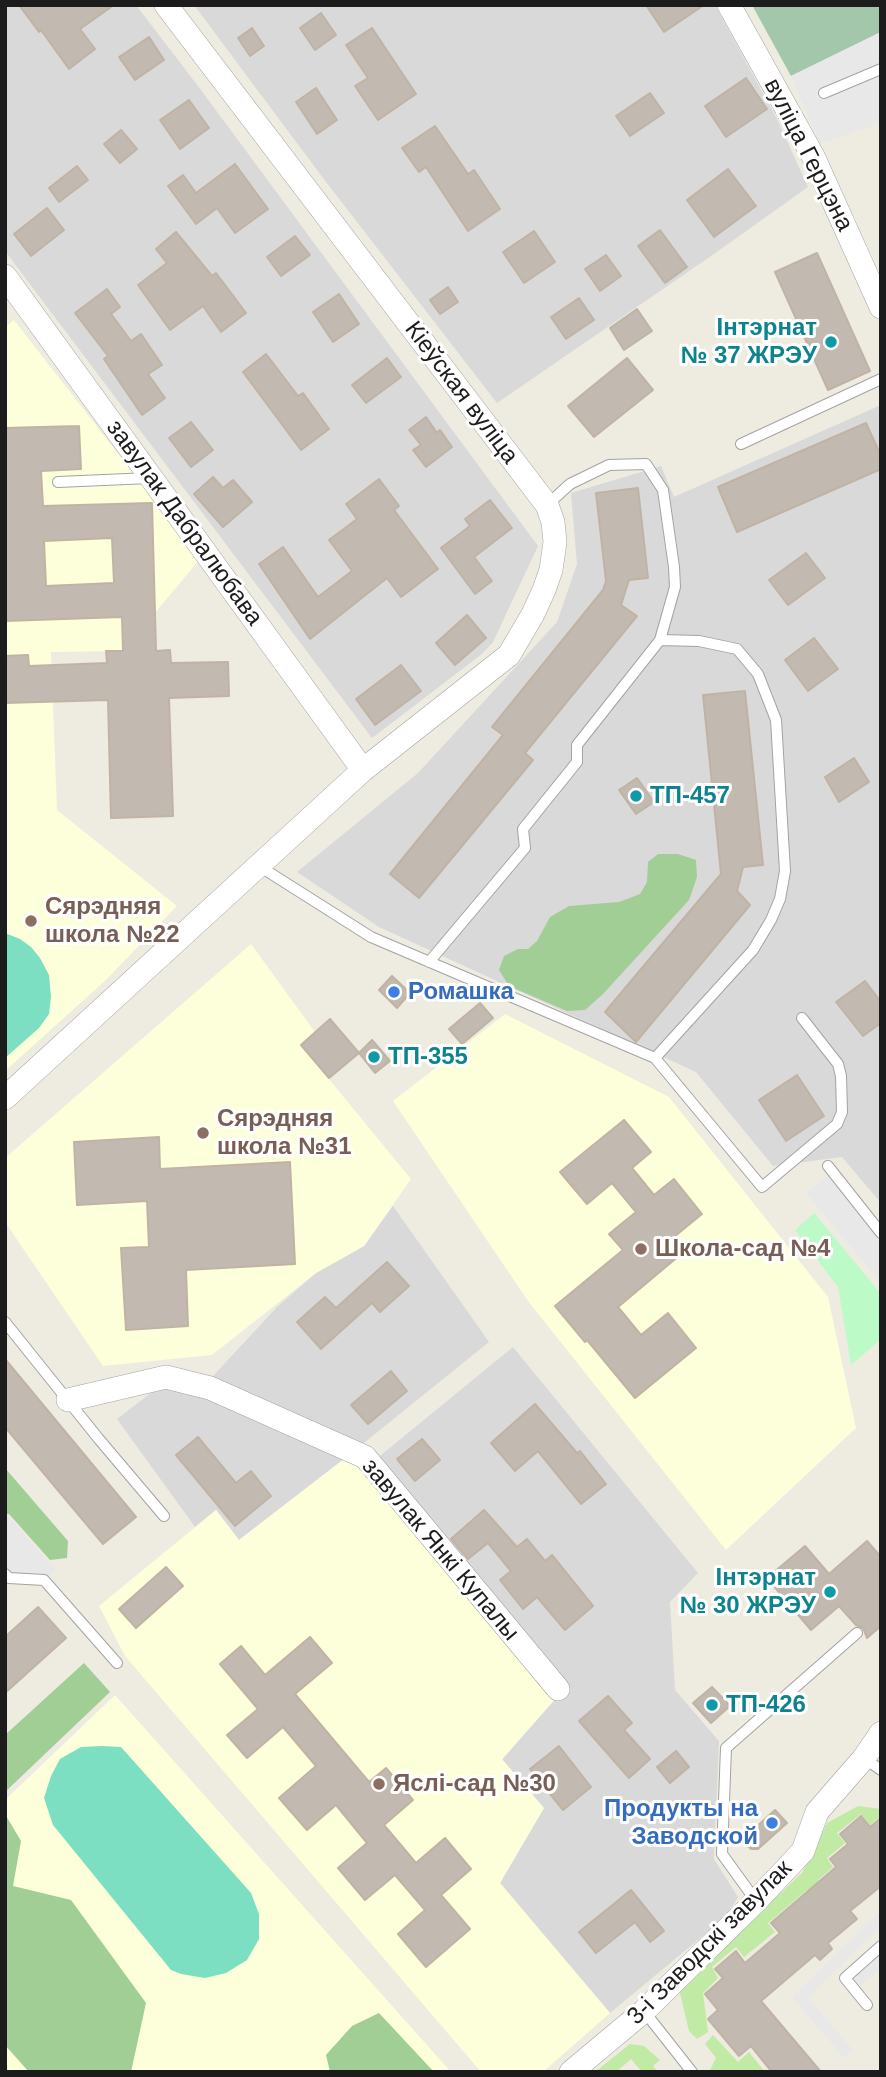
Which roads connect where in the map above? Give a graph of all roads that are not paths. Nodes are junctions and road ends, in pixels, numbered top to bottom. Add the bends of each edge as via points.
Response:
1 (166, 5) edge
2 (729, 5) edge
3 (881, 69) edge
4 (824, 93) dead end
5 (5, 276) edge
6 (881, 307) edge
7 (881, 379) edge
8 (741, 444) dead end
9 (151, 478) junction
10 (58, 482) dead end
11 (547, 505) junction
12 (660, 639) junction
13 (363, 770) junction
14 (259, 866) junction
15 (429, 962) junction
16 (802, 1018) dead end
17 (655, 1058) junction
18 (5, 1098) edge
19 (828, 1166) dead end
20 (881, 1233) edge
21 (5, 1322) edge
22 (68, 1400) junction
23 (164, 1516) dead end
24 (6, 1578) edge
25 (857, 1633) dead end
26 (117, 1663) dead end
27 (558, 1689) dead end
28 (881, 1733) edge
29 (872, 1764) edge
30 (756, 1901) junction
31 (881, 1946) edge
32 (867, 2005) dead end
33 (644, 2011) junction
34 (571, 2072) edge
35 (692, 2072) edge

1 - 11 street, Кіеўская вуліца
2 - 6 street, вуліца Герцэна via 813,156
3 - 4 lane
5 - 9 street, завулак Дабралюбава via 15,298
7 - 8 lane
9 - 10 lane
9 - 13 street, завулак Дабралюбава
11 - 12 lane via 570,484 609,465 646,464 663,490 674,567 675,587
11 - 13 street, Кіеўская вуліца via 555,542 551,570 509,655
12 - 15 lane via 577,745 578,762 523,829 525,848
12 - 17 lane via 737,649 758,674 776,720 785,871 780,899 753,950
13 - 14 street, Кіеўская вуліца
14 - 15 lane via 371,937
14 - 18 street, Кіеўская вуліца
15 - 17 lane
16 - 17 lane via 838,1064 842,1112 837,1124 762,1187
19 - 20 lane
21 - 22 lane
22 - 23 lane
22 - 27 street, завулак Янкі Купалы via 166,1377 211,1388 365,1457
24 - 26 lane via 44,1580
25 - 30 lane via 726,1748 722,1854
28 - 29 street, 3-і Заводскі завулак
29 - 30 street, 3-і Заводскі завулак via 817,1812 803,1851
30 - 33 street, 3-і Заводскі завулак
31 - 32 lane via 845,1978
33 - 34 street, 3-і Заводскі завулак
33 - 35 lane

